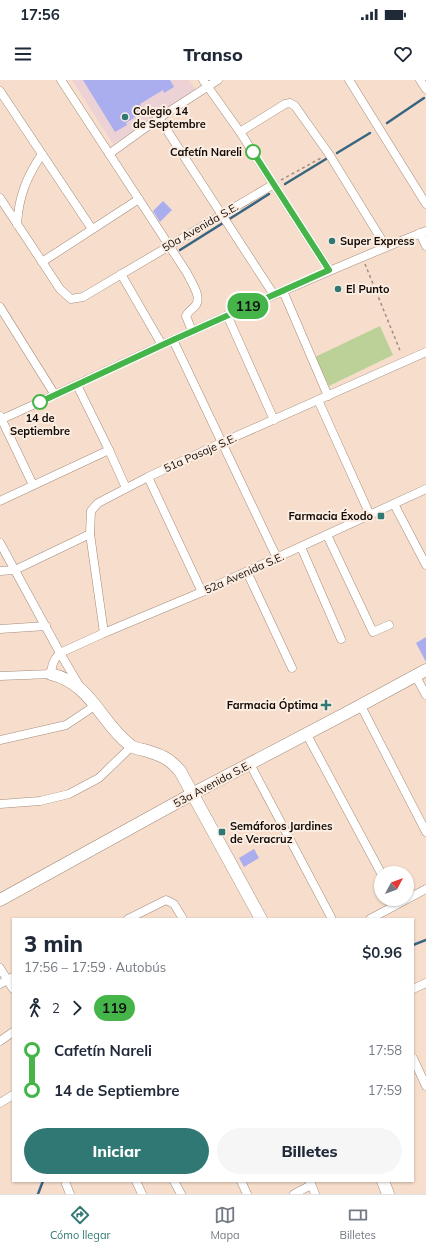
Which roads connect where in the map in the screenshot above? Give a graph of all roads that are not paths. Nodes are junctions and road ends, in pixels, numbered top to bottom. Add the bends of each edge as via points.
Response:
1 (61, 80) edge
2 (218, 80) edge
3 (349, 80) edge
4 (420, 80) edge
5 (206, 84) edge
6 (426, 89) edge
7 (0, 91) edge
8 (159, 118) junction
9 (240, 132) junction
10 (42, 154) junction
11 (109, 154) junction
12 (274, 184) junction
13 (0, 198) edge
14 (138, 199) junction
15 (426, 204) edge
16 (224, 219) junction
17 (17, 224) junction
18 (92, 229) junction
19 (423, 232) edge
20 (169, 245) junction
21 (426, 246) edge
22 (386, 247) junction
23 (42, 262) junction
24 (329, 270) junction
25 (121, 274) junction
26 (283, 291) junction
27 (274, 295) junction
28 (0, 307) edge
29 (227, 316) junction
30 (192, 331) junction
31 (173, 340) junction
32 (162, 345) junction
33 (426, 352) edge
34 (77, 385) junction
35 (55, 395) junction
36 (328, 396) junction
37 (318, 400) junction
38 (1, 418) edge
39 (274, 420) junction
40 (221, 443) junction
41 (109, 450) junction
42 (148, 477) junction
43 (33, 485) junction
44 (126, 488) junction
45 (426, 490) edge
46 (0, 501) edge
47 (394, 504) junction
48 (370, 515) junction
49 (90, 534) junction
50 (327, 535) junction
51 (0, 542) edge
52 (301, 547) junction
53 (277, 558) junction
54 (426, 565) edge
55 (15, 570) junction
56 (0, 571) edge
57 (247, 572) junction
58 (202, 592) junction
59 (389, 625) dead end
60 (46, 626) junction
61 (0, 629) edge
62 (104, 633) junction
63 (341, 639) dead end
64 (60, 653) junction
65 (292, 668) dead end
66 (421, 673) edge
67 (51, 674) junction
68 (0, 676) edge
69 (82, 690) junction
70 (426, 695) edge
71 (96, 705) junction
72 (361, 706) junction
73 (307, 735) junction
74 (0, 740) edge
75 (131, 746) junction
76 (250, 764) junction
77 (194, 794) junction
78 (0, 804) edge
79 (426, 832) edge
80 (377, 866) edge
81 (426, 890) edge
82 (414, 895) edge
83 (0, 900) edge
84 (390, 906) edge
85 (130, 918) edge
86 (182, 918) edge
87 (260, 918) edge
88 (331, 918) edge
89 (372, 918) edge
90 (0, 968) edge
91 (7, 980) edge
92 (426, 983) edge
93 (414, 989) edge
94 (12, 1033) edge
95 (0, 1041) edge
96 (414, 1060) edge
97 (426, 1085) edge
98 (12, 1096) edge
99 (0, 1103) edge
100 (136, 1182) edge
101 (175, 1182) edge
102 (241, 1182) edge
103 (383, 1182) edge
104 (310, 1183) edge
105 (66, 1184) dead end
106 (70, 1194) edge
107 (142, 1194) edge
108 (181, 1194) edge
109 (247, 1194) edge
110 (294, 1194) edge
111 (315, 1194) edge
112 (388, 1194) edge

1 - 11 street
2 - 5 street
3 - 15 street
4 - 6 street
5 - 8 street
5 - 9 street
7 - 10 street
8 - 11 street
8 - 16 street
9 - 12 street
9 - 22 street via 285,104 295,106 329,154
10 - 17 street via 23,187
10 - 18 street
11 - 14 street
12 - 16 street, 50a Avenida S.E.
12 - 24 street
13 - 17 street
14 - 18 street
14 - 20 street
16 - 20 street, 50a Avenida S.E.
16 - 27 street
17 - 23 street
18 - 23 street
19 - 21 street
19 - 22 street
20 - 25 street, 50a Avenida S.E.
20 - 30 street via 197,294 196,306 186,316
22 - 24 street
23 - 25 street, 50a Avenida S.E. via 60,289 71,299 83,297
24 - 26 street
25 - 32 street
26 - 27 street
26 - 36 street
27 - 29 street
28 - 35 street
29 - 30 street
29 - 39 street
30 - 31 street
31 - 32 street
31 - 40 street
32 - 34 street
33 - 36 street, 51a Pasaje S.E.
34 - 35 street
34 - 41 street
35 - 38 street
36 - 37 street, 51a Pasaje S.E.
37 - 39 street, 51a Pasaje S.E.
37 - 48 street
38 - 43 street
39 - 40 street, 51a Pasaje S.E.
40 - 42 street, 51a Pasaje S.E.
40 - 53 street
41 - 43 street
41 - 44 street
42 - 44 street, 51a Pasaje S.E.
42 - 58 street
43 - 46 street
44 - 49 street, 51a Pasaje S.E. via 98,503 91,511
45 - 47 street, 52a Avenida S.E.
47 - 48 street, 52a Avenida S.E.
47 - 54 street
48 - 50 street, 52a Avenida S.E.
49 - 55 street
49 - 62 street, 51a Pasaje S.E.
50 - 52 street, 52a Avenida S.E.
50 - 59 street via 373,632
51 - 55 street
52 - 53 street, 52a Avenida S.E.
52 - 63 street
53 - 57 street, 52a Avenida S.E.
55 - 56 street
55 - 60 street
57 - 58 street, 52a Avenida S.E.
57 - 65 street
58 - 62 street, 52a Avenida S.E.
60 - 61 street
60 - 64 street
62 - 64 street, 52a Avenida S.E.
64 - 67 street via 55,658
64 - 69 street
66 - 70 street
66 - 72 street, 53a Avenida S.E.
67 - 68 street
67 - 69 street via 70,681
69 - 71 street
71 - 74 street via 66,725
71 - 75 street via 118,734
72 - 73 street, 53a Avenida S.E.
72 - 79 street
73 - 76 street, 53a Avenida S.E.
73 - 80 street
75 - 77 street via 159,754 171,761
75 - 78 street via 99,778 69,794 40,801
76 - 77 street, 53a Avenida S.E.
76 - 88 street
77 - 83 street, 53a Avenida S.E.
77 - 87 street
81 - 82 street
84 - 89 street
85 - 86 street via 166,900 174,904
90 - 91 street
92 - 93 street
94 - 95 street
96 - 97 street
98 - 99 street
100 - 107 street
101 - 108 street
102 - 109 street
103 - 112 street
104 - 110 street
104 - 111 street
105 - 106 street

